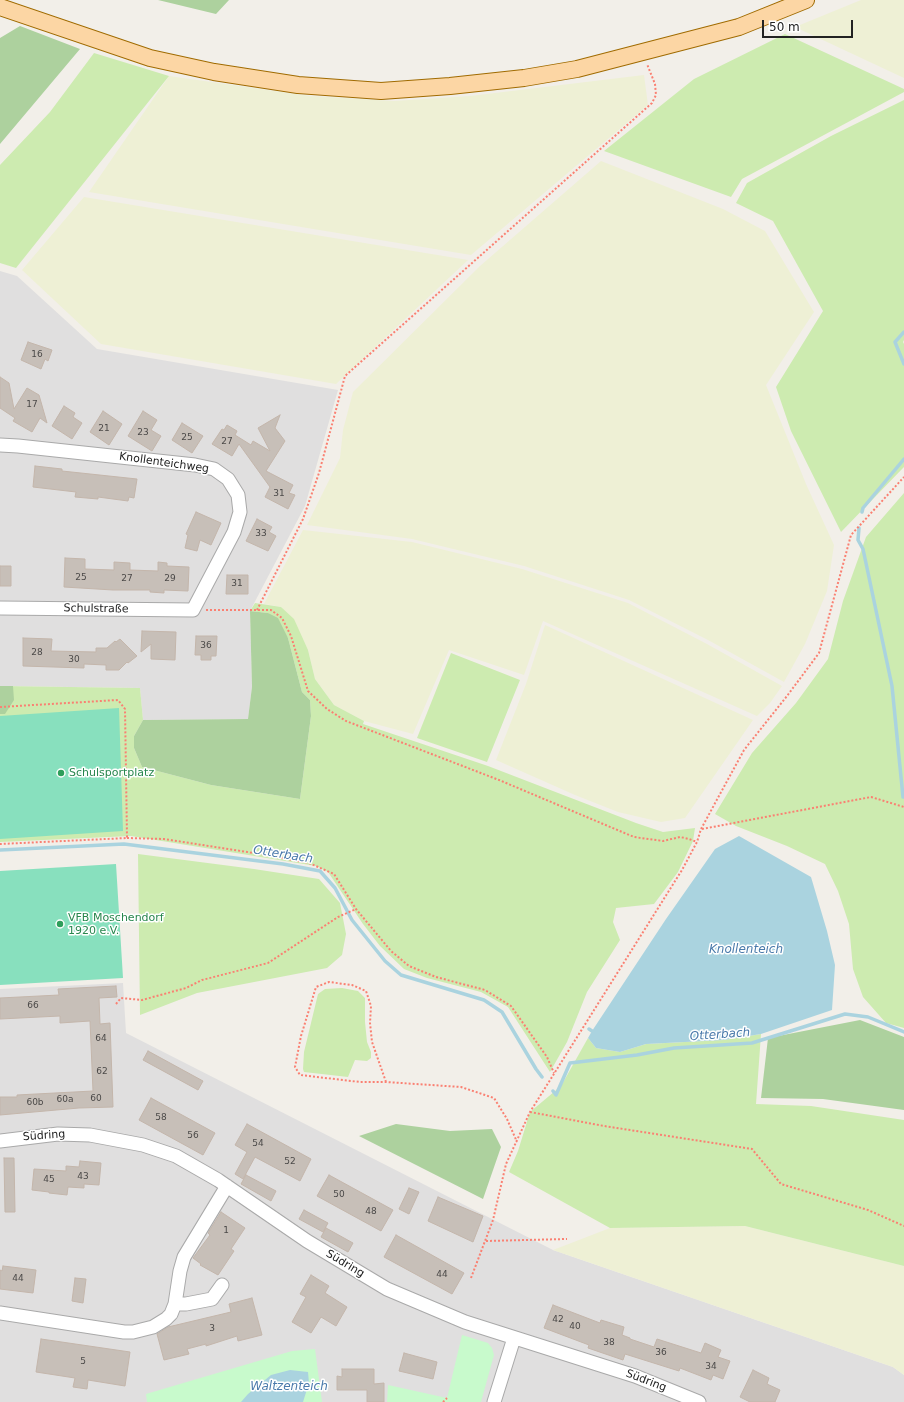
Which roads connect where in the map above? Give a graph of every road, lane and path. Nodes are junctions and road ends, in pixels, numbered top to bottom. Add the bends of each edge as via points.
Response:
1 (806, 0) edge
2 (0, 7) edge
3 (643, 52) junction
4 (0, 445) edge
5 (904, 477) edge
6 (0, 608) edge
7 (193, 610) junction
8 (257, 610) junction
9 (0, 707) edge
10 (904, 807) edge
11 (701, 829) junction
12 (127, 838) junction
13 (697, 842) junction
14 (0, 844) edge
15 (356, 909) junction
16 (116, 1004) dead end
17 (554, 1074) junction
18 (386, 1082) junction
19 (530, 1112) junction
20 (0, 1141) edge
21 (517, 1142) junction
22 (227, 1186) junction
23 (904, 1226) edge
24 (567, 1239) dead end
25 (486, 1241) junction
26 (471, 1278) dead end
27 (222, 1285) dead end
28 (175, 1304) junction
29 (0, 1313) edge
30 (514, 1338) junction
31 (494, 1402) edge
32 (699, 1402) edge

1 - 3 main road via 739,27
2 - 3 main road via 150,58 214,72 298,85 381,91 524,78 577,69
3 - 8 path via 655,84 656,95 652,103 345,376 303,518
4 - 7 street, Knollenteichweg via 196,465 214,469 228,479 238,495 240,512 234,532
5 - 11 path via 851,535 819,653 744,750
6 - 7 street, Schulstraße
7 - 8 path
8 - 13 path via 271,610 282,618 291,636 308,690 327,709 346,721 499,780 634,837 663,841 680,837
9 - 12 path via 118,700 125,709
10 - 11 path via 870,798
11 - 13 path
12 - 14 path
12 - 15 path via 164,839 309,863 334,874
13 - 17 path via 649,924
15 - 16 path via 338,917 268,963 202,980 186,988 142,1000 121,998
15 - 17 path via 391,951 409,966 436,977 485,990 511,1006 547,1057
17 - 19 path
18 - 18 path via 360,1082 300,1075 295,1067 301,1036 316,987 329,982 352,985 366,991 371,1006 372,1042
18 - 21 path via 461,1087 494,1098
19 - 21 path
19 - 23 path via 752,1149 781,1184 868,1210
20 - 22 street, Südring via 58,1134 90,1135 126,1141 176,1156
21 - 25 path via 506,1164
22 - 28 street via 184,1257
22 - 30 street, Südring via 307,1241 387,1289 465,1322
24 - 25 path
25 - 26 path
27 - 28 street via 212,1299
28 - 29 street via 166,1319 153,1327 133,1332
30 - 31 street
30 - 32 street, Südring via 635,1376

